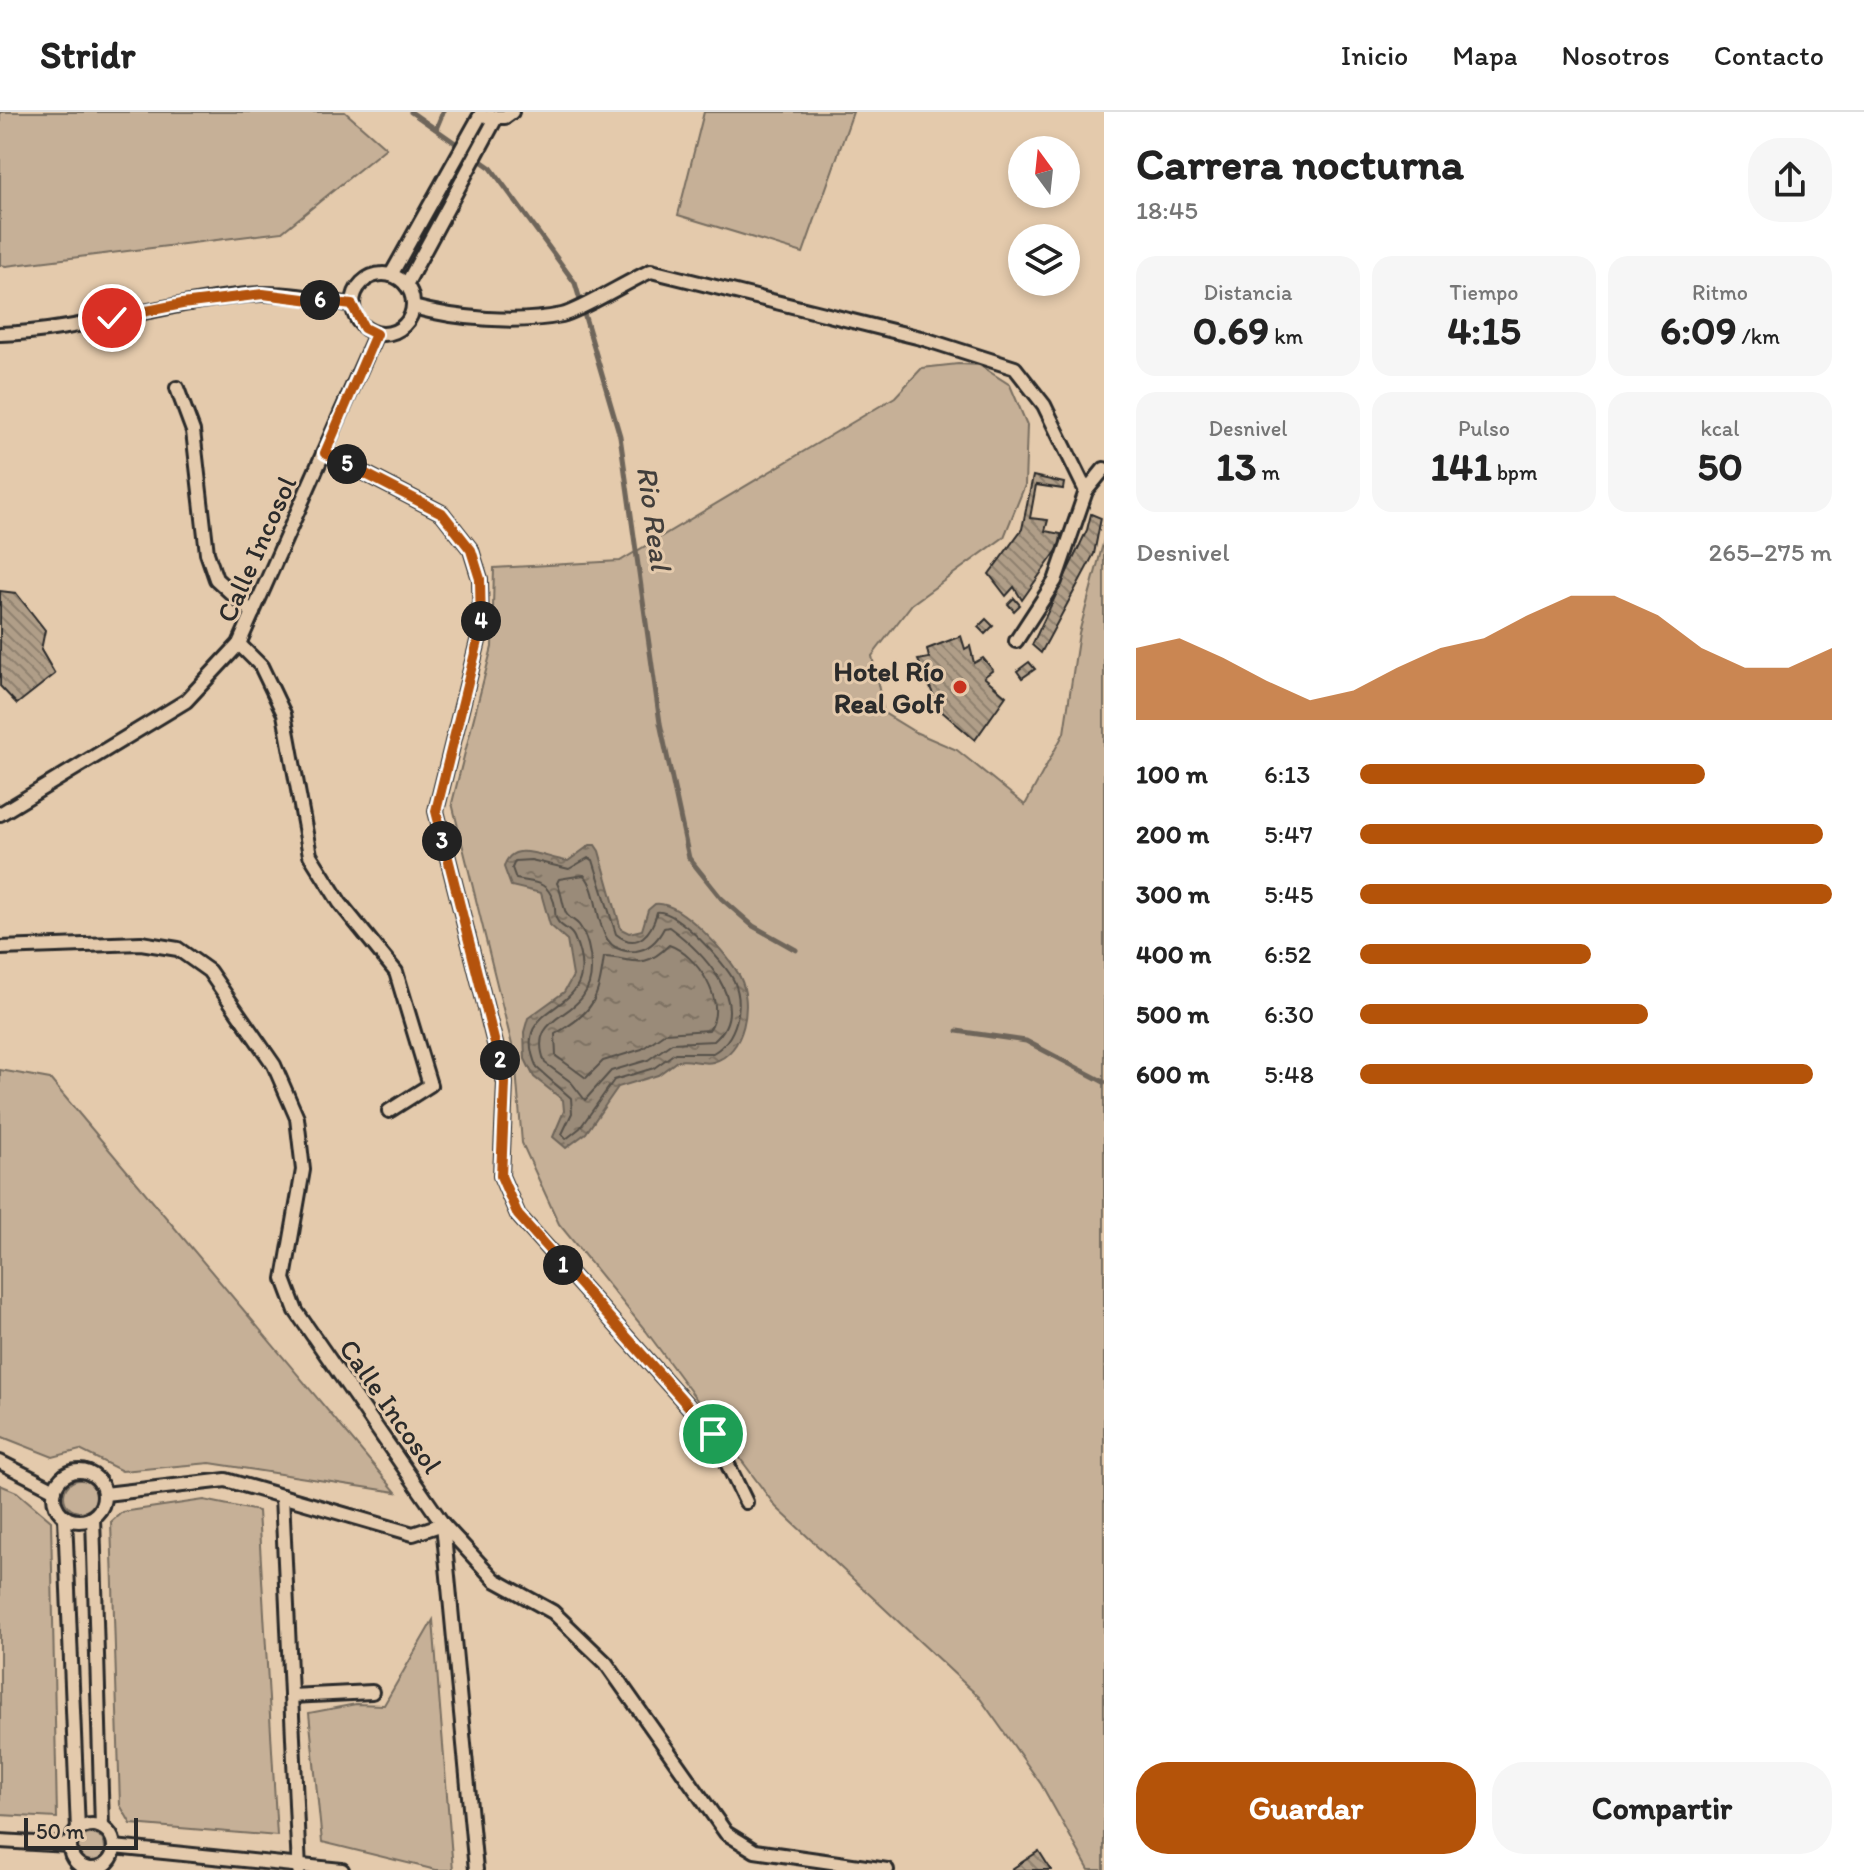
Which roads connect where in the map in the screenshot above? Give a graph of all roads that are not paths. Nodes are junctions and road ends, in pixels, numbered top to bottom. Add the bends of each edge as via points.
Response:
1 (512, 112) edge
2 (480, 113) edge
3 (496, 118) junction
4 (391, 275) junction
5 (406, 285) junction
6 (352, 305) junction
7 (413, 307) junction
8 (0, 334) edge
9 (376, 334) junction
10 (177, 388) dead end
11 (325, 453) junction
12 (1104, 469) edge
13 (1086, 491) junction
14 (253, 613) junction
15 (1016, 641) dead end
16 (239, 644) junction
17 (0, 814) edge
18 (0, 948) edge
19 (389, 1111) dead end
20 (0, 1462) edge
21 (55, 1490) junction
22 (105, 1494) junction
23 (282, 1496) junction
24 (746, 1502) dead end
25 (65, 1517) junction
26 (93, 1517) junction
27 (443, 1524) junction
28 (372, 1692) dead end
29 (291, 1696) junction
30 (102, 1827) junction
31 (78, 1830) junction
32 (0, 1841) edge
33 (69, 1845) junction
34 (114, 1847) junction
35 (774, 1854) junction
36 (299, 1867) edge
37 (79, 1868) edge
38 (100, 1869) edge
39 (342, 1870) edge
40 (476, 1870) edge
41 (771, 1870) edge
42 (887, 1870) edge

1 - 3 street
2 - 3 street
2 - 4 street
3 - 5 street
4 - 5 street
4 - 6 street via 380,274 360,284
5 - 7 street
6 - 8 street via 263,294 182,304 41,333
6 - 9 street via 364,328
7 - 9 street via 407,323 393,333
7 - 13 street via 454,315 564,315 651,271 921,338 1015,368 1044,405
9 - 11 street, Calle Incosol
10 - 14 street via 193,431 207,553 216,579
11 - 14 street, Calle Incosol
11 - 24 street via 442,513 471,550 480,579 481,629 436,811 505,1083 501,1176 518,1215 713,1434
12 - 13 street
13 - 15 street via 1055,581
14 - 16 street, Calle Incosol
16 - 17 street, Calle Incosol via 186,701
16 - 19 street via 261,666 284,714 310,855 340,903 396,972 407,1000 430,1085
18 - 27 street, Calle Incosol via 141,943 178,949 209,971 274,1065 297,1118 303,1170 284,1279 296,1311
20 - 21 street
21 - 22 street via 63,1477 85,1471 99,1479
21 - 25 street via 56,1505
22 - 23 street via 226,1480
22 - 26 street
23 - 27 street via 413,1534
23 - 29 street
25 - 26 street
25 - 31 street
26 - 30 street
27 - 35 street, Calle Incosol via 495,1580 553,1612 606,1663 726,1833 755,1851
27 - 40 street
28 - 29 street
29 - 36 street
30 - 31 street
30 - 34 street
31 - 33 street
32 - 33 street
33 - 37 street
34 - 36 street
34 - 38 street
35 - 41 street
35 - 42 street, Calle Incosol
36 - 39 street
37 - 38 street

